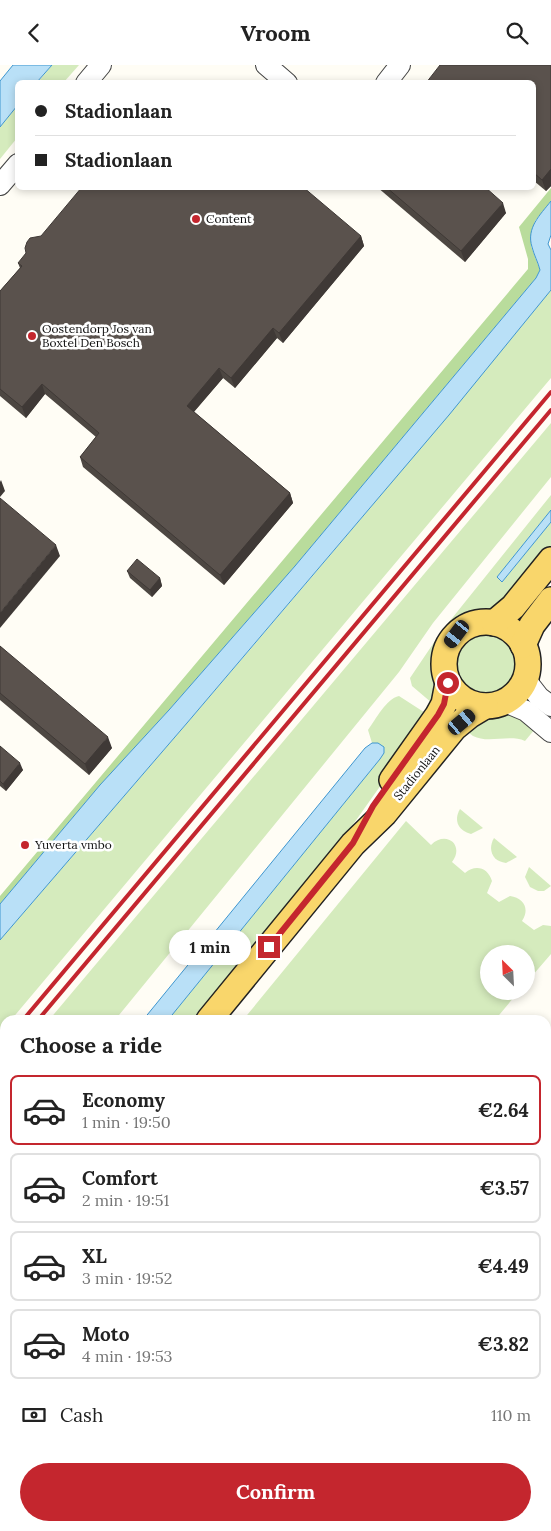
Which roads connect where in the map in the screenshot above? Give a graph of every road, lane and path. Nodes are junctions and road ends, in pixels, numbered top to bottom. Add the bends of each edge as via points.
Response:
1 (101, 65) edge
2 (266, 65) edge
3 (400, 65) edge
4 (88, 80) edge
5 (283, 80) edge
6 (388, 80) edge
7 (15, 168) edge
8 (0, 185) edge
9 (551, 560) edge
10 (551, 600) edge
11 (494, 623) junction
12 (523, 645) junction
13 (525, 679) junction
14 (448, 683) junction
15 (495, 704) junction
16 (551, 706) edge
17 (551, 732) edge
18 (353, 843) junction
19 (213, 1015) edge

1 - 4 street
2 - 5 street
3 - 6 street
7 - 8 street
9 - 11 main road via 513,607
10 - 12 main road via 532,625
11 - 12 main road via 506,627
11 - 14 main road via 468,626 449,644 444,657
12 - 13 main road via 528,662
13 - 15 main road via 517,692
13 - 16 street
14 - 15 main road via 457,695 470,703
14 - 18 main road, Stadionlaan via 438,715 373,806
15 - 17 street via 526,711
15 - 18 main road, Stadionlaan via 470,715 454,728 384,814
18 - 19 main road, Stadionlaan

